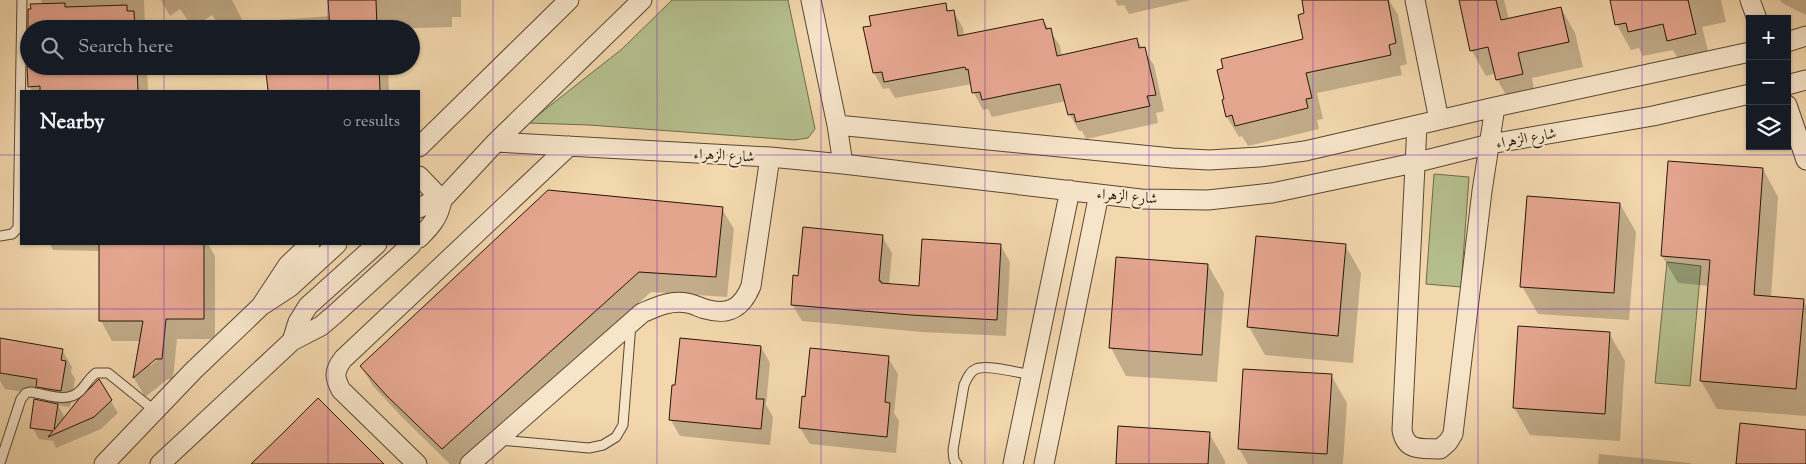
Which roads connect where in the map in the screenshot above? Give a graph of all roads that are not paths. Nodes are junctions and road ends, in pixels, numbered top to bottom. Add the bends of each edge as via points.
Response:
1 (22, 0) edge
2 (642, 0) edge
3 (812, 0) edge
4 (1414, 0) edge
5 (1750, 0) edge
6 (561, 3) edge
7 (1755, 15) edge
8 (22, 20) edge
9 (1806, 36) edge
10 (1791, 41) edge
11 (1746, 53) edge
12 (21, 75) edge
13 (1806, 80) edge
14 (1791, 84) edge
15 (20, 90) edge
16 (1746, 95) edge
17 (1495, 107) junction
18 (20, 114) edge
19 (1791, 117) edge
20 (1439, 120) junction
21 (837, 125) junction
22 (1417, 125) junction
23 (496, 142) junction
24 (1490, 144) junction
25 (420, 146) edge
26 (569, 146) junction
27 (770, 157) junction
28 (1806, 160) edge
29 (1414, 163) junction
30 (843, 164) junction
31 (420, 177) edge
32 (1070, 190) junction
33 (1099, 194) junction
34 (442, 200) junction
35 (420, 208) edge
36 (0, 236) edge
37 (420, 237) edge
38 (309, 245) edge
39 (336, 245) edge
40 (376, 245) edge
41 (411, 245) edge
42 (261, 306) junction
43 (631, 321) junction
44 (292, 341) junction
45 (1032, 375) junction
46 (156, 411) junction
47 (498, 440) junction
48 (0, 463) edge
49 (104, 464) edge
50 (160, 464) edge
51 (417, 464) edge
52 (470, 464) edge
53 (957, 464) edge
54 (1014, 464) edge
55 (1044, 464) edge

1 - 8 lane
2 - 23 street
3 - 21 street
4 - 20 street
5 - 7 street
6 - 25 street
9 - 10 street
11 - 17 street
12 - 15 lane
13 - 14 street
16 - 24 street, شارع الزهراء via 1653,116
17 - 20 street
17 - 24 street
18 - 36 lane via 18,228 12,234
19 - 28 street
20 - 22 street
21 - 22 street via 1208,160 1305,150
21 - 30 street
22 - 29 street
23 - 26 street, شارع الزهراء
23 - 34 street
24 - 29 street, شارع الزهراء
24 - 29 street via 1453,434 1440,448 1412,447 1404,440 1402,430
26 - 27 street, شارع الزهراء
26 - 51 street via 336,368 336,380 341,390
27 - 30 street, شارع الزهراء
27 - 43 street via 751,286 746,298 736,308 722,312 686,303 663,304
29 - 33 street, شارع الزهراء via 1244,197 1141,199
30 - 32 street, شارع الزهراء
31 - 34 street
32 - 33 street, شارع الزهراء
32 - 45 street
33 - 55 street
34 - 35 street
34 - 37 street via 435,221
38 - 42 street via 288,265
39 - 42 street via 290,287
40 - 44 street via 308,306
41 - 44 street via 334,315
42 - 46 street
43 - 47 street
43 - 47 lane via 626,410 616,437 603,445 589,448
44 - 50 street
45 - 53 lane via 987,367 968,375 953,450
45 - 54 street
46 - 48 lane via 108,372 96,373 79,392 69,397 26,393 21,399
46 - 49 street
47 - 52 street

